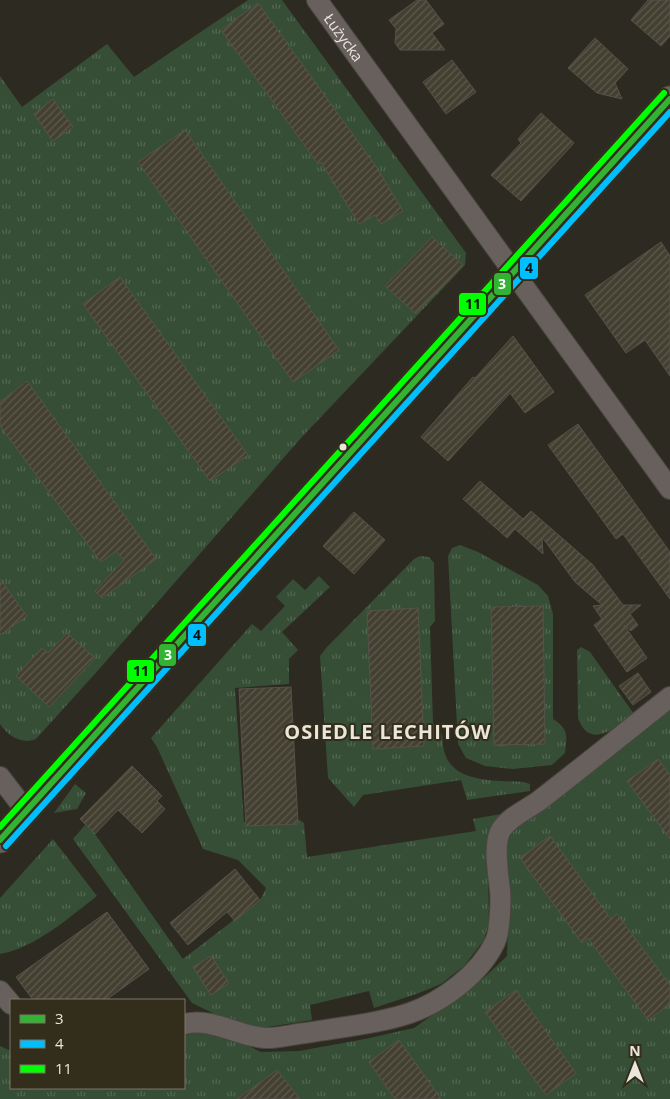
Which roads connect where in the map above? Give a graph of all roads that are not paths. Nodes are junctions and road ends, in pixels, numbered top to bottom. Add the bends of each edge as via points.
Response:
1 (317, 0) edge
2 (670, 99) edge
3 (513, 271) junction
4 (670, 489) edge
5 (670, 697) edge
6 (0, 777) edge
7 (26, 811) junction
8 (0, 840) edge
9 (0, 991) edge
10 (10, 1003) edge
11 (185, 1024) edge

1 - 3 street, Łużycka
2 - 3 street
3 - 4 street, Łużycka
3 - 7 street
5 - 11 street via 501,830 497,841 500,913 496,941 464,982 410,1013 332,1029 265,1038 206,1022
6 - 7 street
7 - 8 street
9 - 10 street

